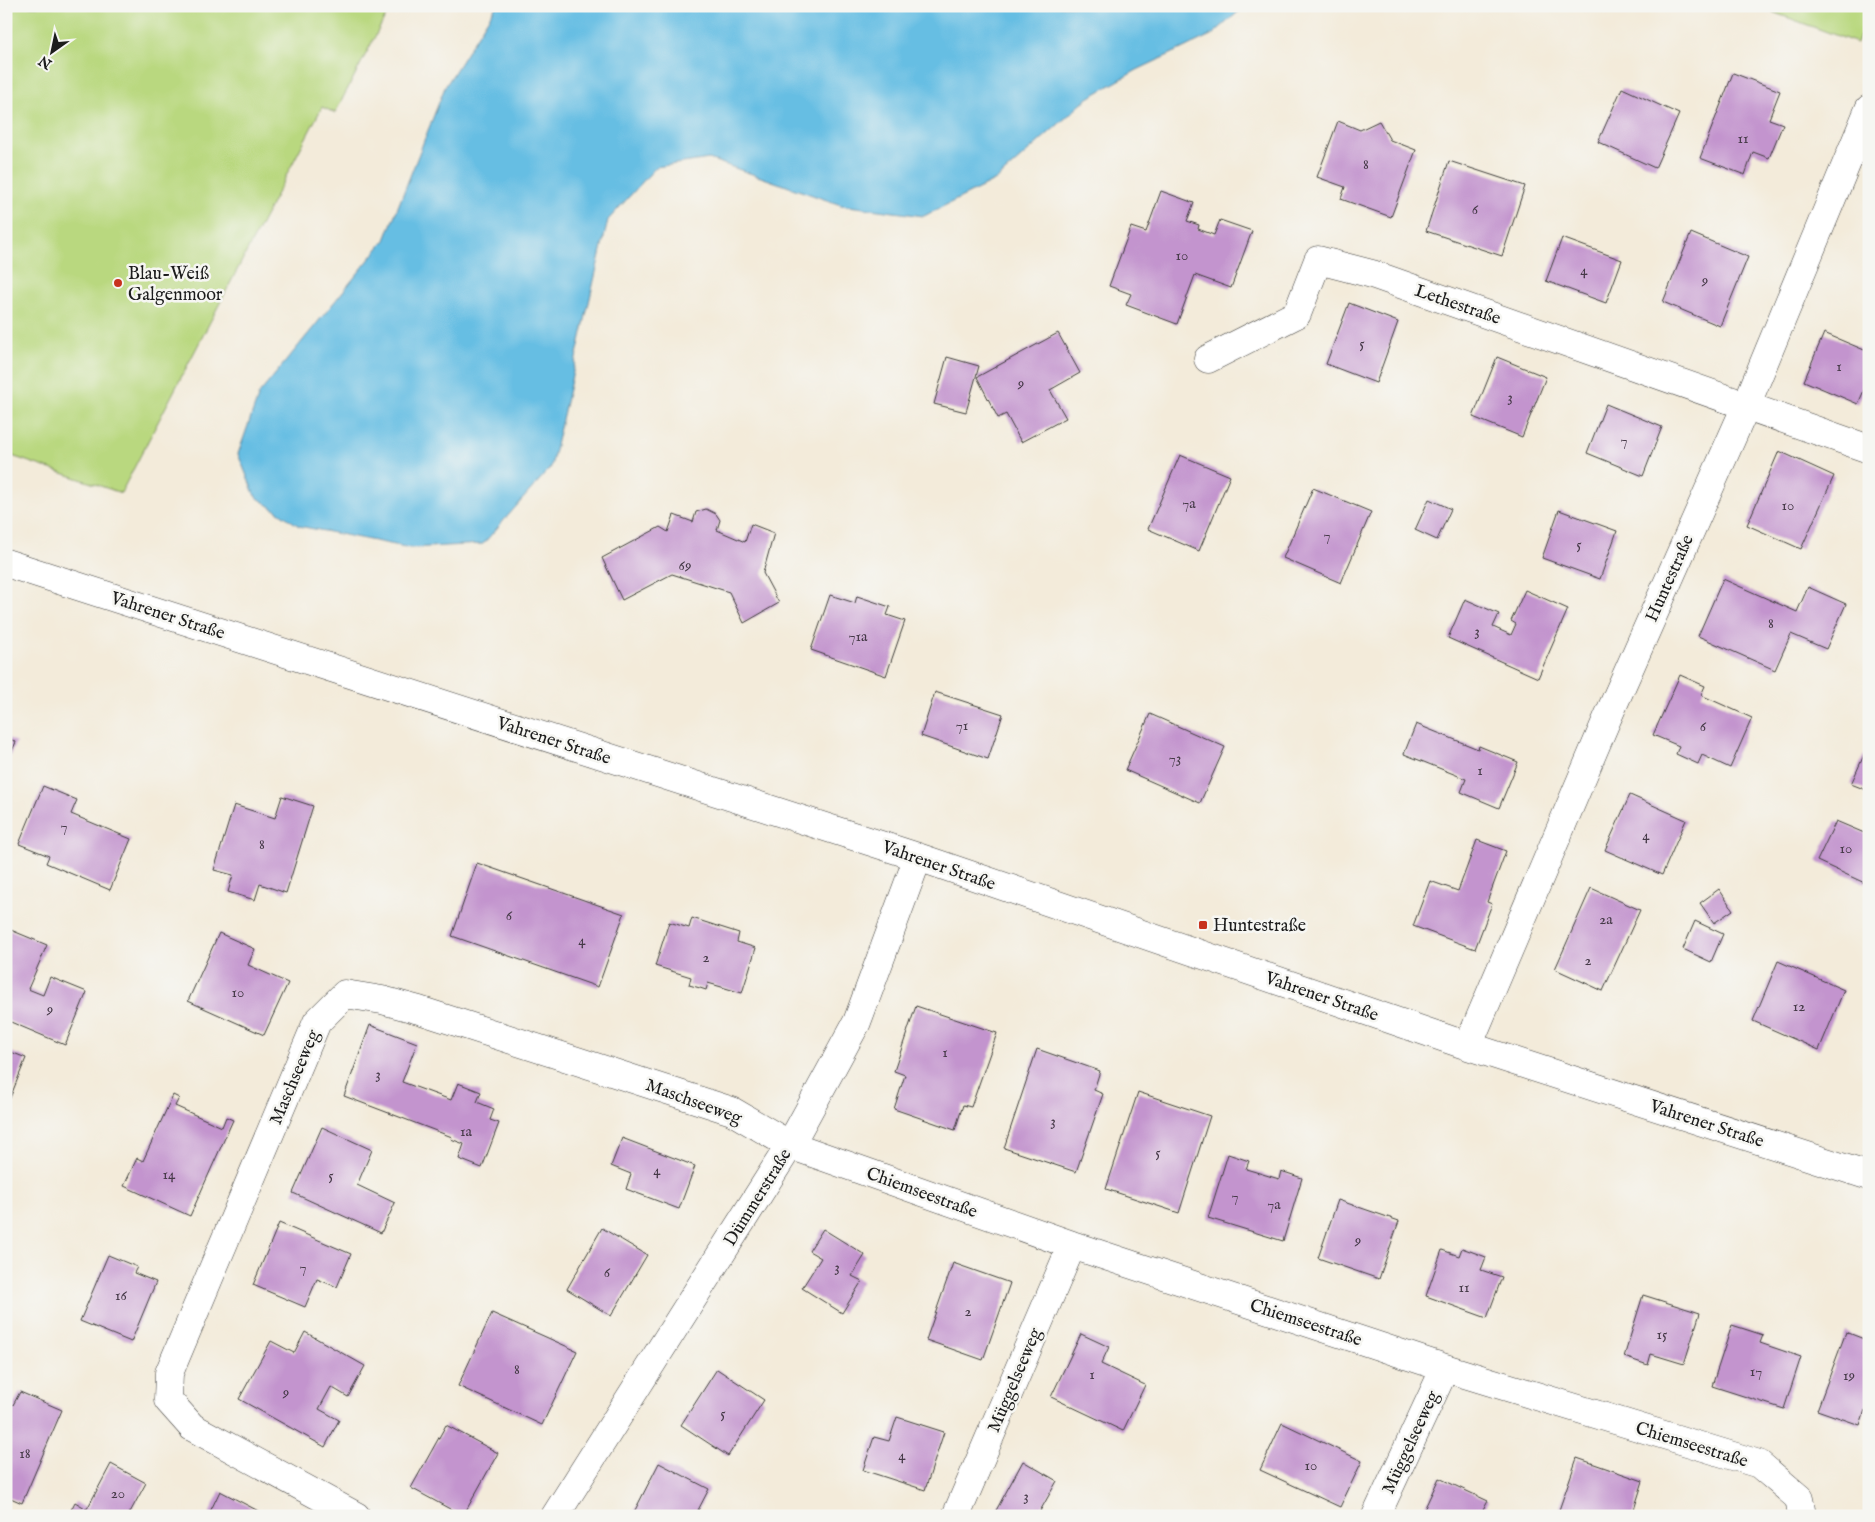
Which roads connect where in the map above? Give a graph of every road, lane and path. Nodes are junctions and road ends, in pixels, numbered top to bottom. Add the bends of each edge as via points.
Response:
1 (1869, 109) edge
2 (1208, 359) dead end
3 (1746, 406) junction
4 (1869, 450) edge
5 (6, 563) edge
6 (918, 857) junction
7 (1468, 1046) junction
8 (790, 1145) junction
9 (1869, 1176) edge
10 (1072, 1245) junction
11 (1445, 1368) junction
12 (356, 1516) edge
13 (555, 1516) edge
14 (956, 1516) edge
15 (1376, 1516) edge
16 (1802, 1516) edge

1 - 3 street, Huntestraße
2 - 3 street, Lethestraße via 1298,314 1318,260 1372,274
3 - 4 street
3 - 7 street, Huntestraße via 1607,719
5 - 6 street, Vahrener Straße
6 - 7 street, Vahrener Straße
6 - 8 street, Dümmerstraße via 857,1022
7 - 9 street, Vahrener Straße
8 - 10 street, Chiemseestraße
8 - 12 street, Maschseeweg via 732,1111 419,1010 345,994 317,1022 168,1373 168,1400 192,1427
8 - 13 street, Dümmerstraße
10 - 11 street, Chiemseestraße
10 - 14 street, Müggelseeweg
11 - 15 street, Müggelseeweg
11 - 16 street, Chiemseestraße via 1759,1464 1800,1498

